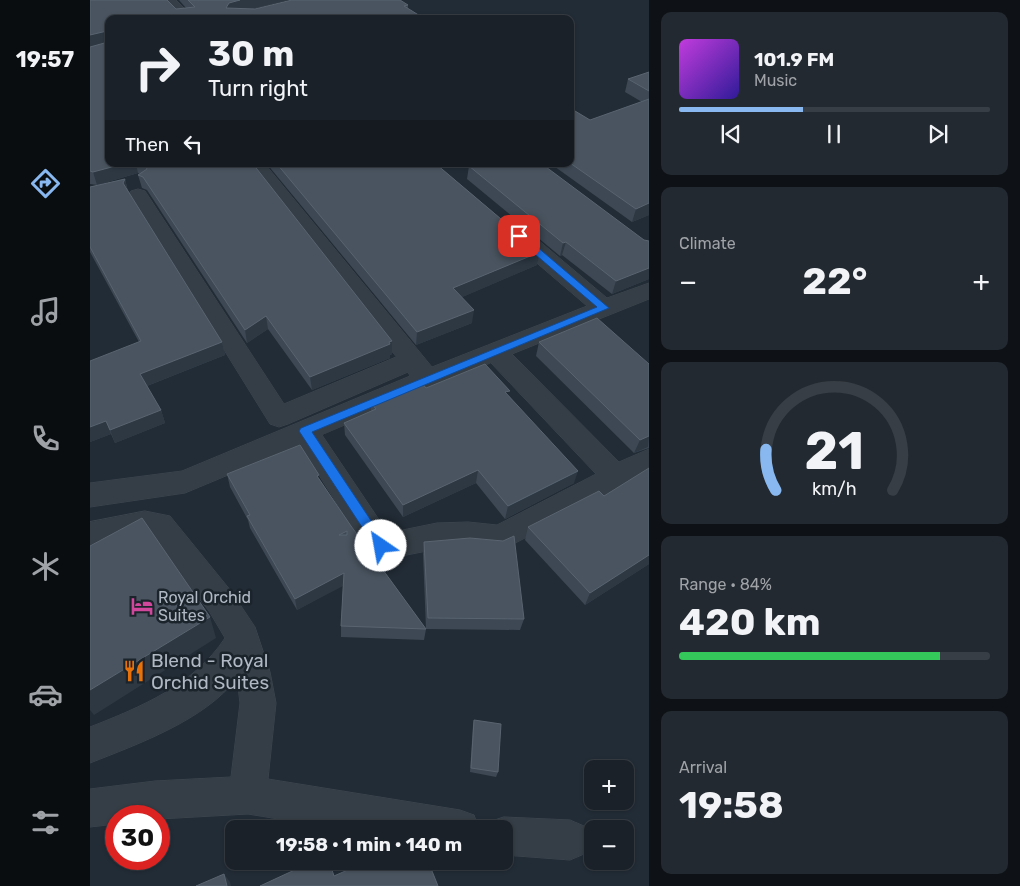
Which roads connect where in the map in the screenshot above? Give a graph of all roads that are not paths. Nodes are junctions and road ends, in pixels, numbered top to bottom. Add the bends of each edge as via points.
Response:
1 (167, 0) edge
2 (184, 15) edge
3 (257, 167) edge
4 (132, 188) dead end
5 (493, 214) edge
6 (649, 290) edge
7 (604, 308) junction
8 (495, 352) junction
9 (420, 370) junction
10 (305, 431) junction
11 (649, 460) edge
12 (616, 477) junction
13 (90, 495) edge
14 (90, 535) edge
15 (243, 638) junction
16 (90, 745) edge
17 (248, 795) junction
18 (90, 808) edge
19 (404, 820) edge
20 (513, 837) edge
21 (570, 840) dead end

1 - 2 street
3 - 9 street
4 - 9 street via 278,417
5 - 7 street
6 - 7 street
7 - 8 street
8 - 9 street
8 - 12 street
9 - 10 street
10 - 12 street via 381,546 437,536 500,538
10 - 13 street via 185,482
11 - 12 street
14 - 15 street via 146,523 159,525 220,601
15 - 16 street via 221,670 201,689 159,714
15 - 17 street via 258,703
17 - 18 street via 155,800
17 - 19 street
20 - 21 street

